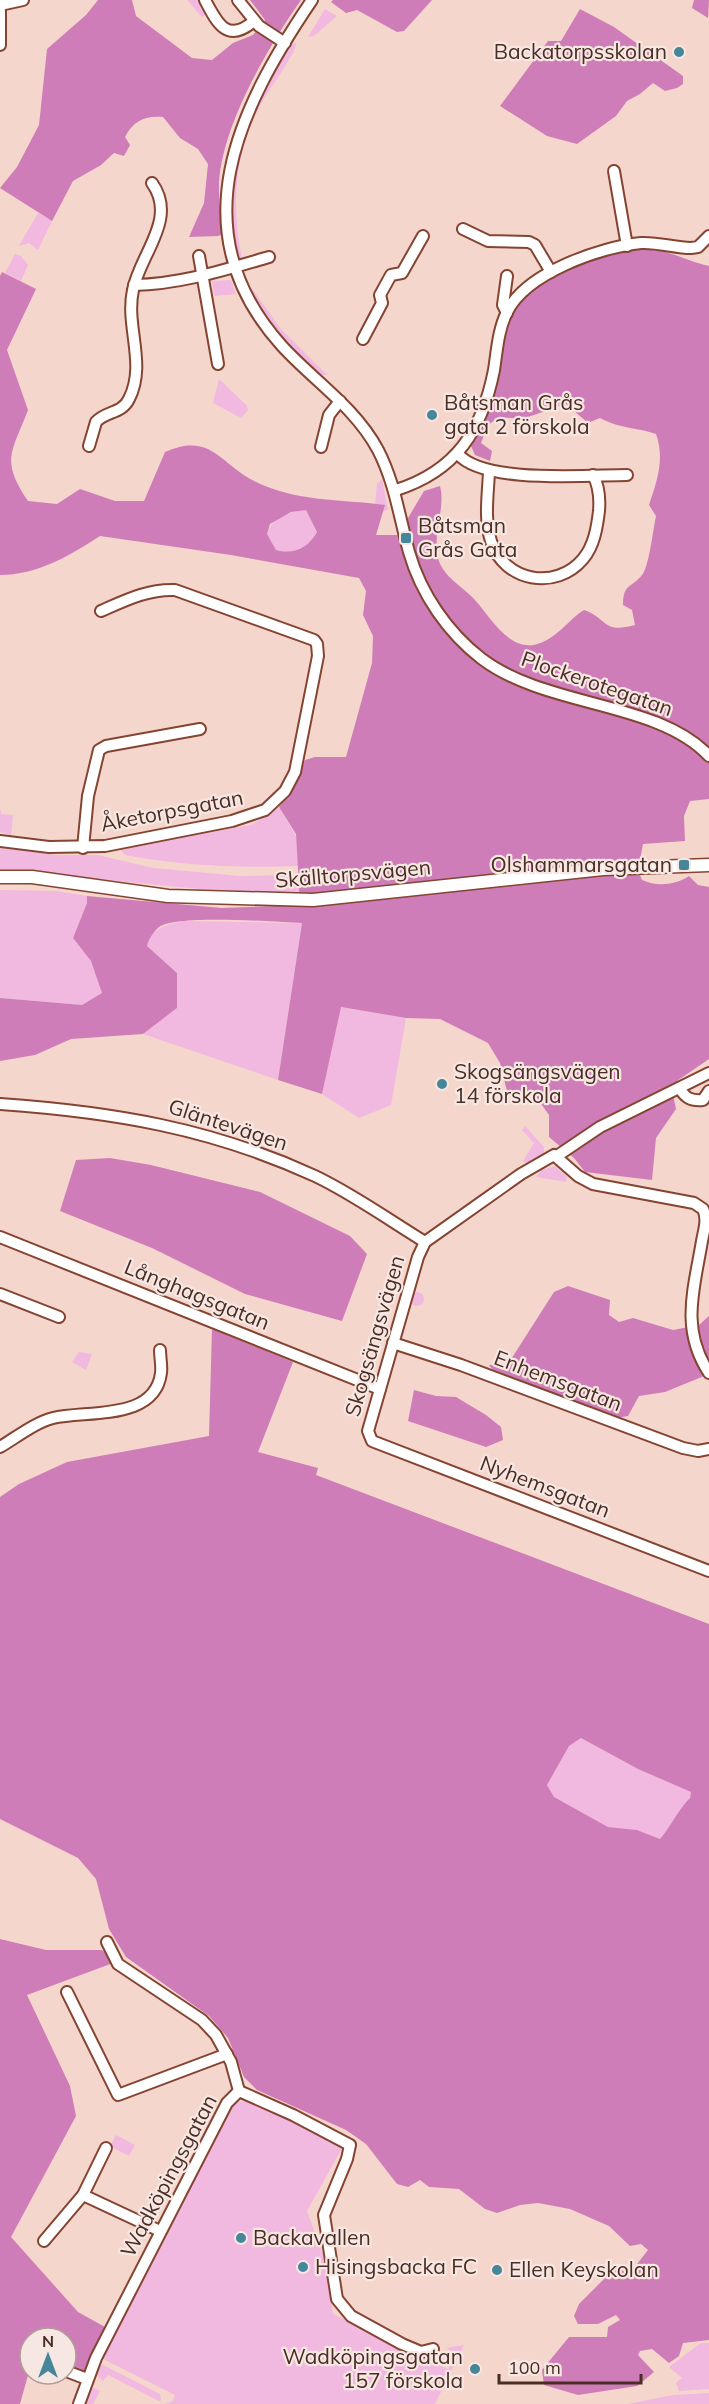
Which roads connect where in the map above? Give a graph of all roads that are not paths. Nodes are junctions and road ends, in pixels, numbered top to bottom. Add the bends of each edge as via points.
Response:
1 (24, 0) edge
2 (205, 0) edge
3 (238, 0) edge
4 (312, 0) edge
5 (0, 5) edge
6 (0, 11) edge
7 (254, 21) junction
8 (285, 44) junction
9 (0, 45) edge
10 (614, 171) dead end
11 (152, 183) dead end
12 (463, 229) dead end
13 (423, 236) dead end
14 (709, 236) edge
15 (627, 246) junction
16 (199, 256) dead end
17 (269, 257) dead end
18 (236, 267) junction
19 (551, 272) junction
20 (204, 276) junction
21 (507, 276) dead end
22 (134, 285) junction
23 (507, 313) junction
24 (363, 339) dead end
25 (218, 364) dead end
26 (340, 401) junction
27 (89, 446) dead end
28 (321, 447) dead end
29 (458, 454) junction
30 (489, 472) junction
31 (593, 475) junction
32 (627, 475) dead end
33 (396, 490) junction
34 (101, 610) dead end
35 (200, 729) dead end
36 (709, 756) edge
37 (0, 841) edge
38 (83, 848) junction
39 (709, 865) edge
40 (0, 877) edge
41 (707, 1074) edge
42 (679, 1088) junction
43 (708, 1096) edge
44 (0, 1104) edge
45 (557, 1156) junction
46 (0, 1237) edge
47 (425, 1242) junction
48 (0, 1294) edge
49 (59, 1317) dead end
50 (393, 1343) junction
51 (160, 1350) dead end
52 (709, 1374) edge
53 (380, 1389) junction
54 (369, 1437) joint
55 (0, 1447) edge
56 (709, 1449) edge
57 (709, 1571) edge
58 (107, 1942) dead end
59 (67, 1992) dead end
60 (227, 2054) junction
61 (239, 2091) junction
62 (106, 2148) dead end
63 (83, 2195) junction
64 (160, 2231) junction
65 (44, 2241) dead end
66 (433, 2349) dead end
67 (78, 2376) edge
68 (87, 2379) junction
69 (79, 2404) edge

1 - 5 street
2 - 7 street via 216,22 227,30 244,29
3 - 7 street
4 - 8 street, Plockerotegatan
6 - 9 street
7 - 8 street
8 - 18 street, Plockerotegatan via 253,98 233,151 226,220
10 - 15 street
11 - 22 street via 162,203 160,224
12 - 19 street via 488,241 535,245
13 - 24 street via 402,273 391,275
14 - 15 street via 698,247 691,248 642,243
15 - 19 street
16 - 20 street
17 - 18 street
18 - 20 street
18 - 26 street, Plockerotegatan via 252,305 270,332
19 - 23 street via 515,300
20 - 22 street
20 - 25 street
21 - 23 street via 503,305
22 - 27 street via 130,309 136,359 133,388 122,409 96,422
23 - 29 street via 488,397
26 - 28 street via 329,415
26 - 33 street, Plockerotegatan via 374,442
29 - 30 street via 464,461
29 - 33 street via 436,472
30 - 31 street
30 - 31 street via 491,543 506,566 522,576 540,580 568,572 591,546 599,504
31 - 32 street
33 - 36 street, Plockerotegatan via 409,550 421,583 444,621 471,650 502,672 534,687 674,730
34 - 38 street, Åketorpsgatan via 135,595 175,590 309,637 317,644 318,656 296,772 285,791 265,810 232,821
35 - 38 street via 99,750 88,796
37 - 38 street, Åketorpsgatan
39 - 40 street, Skälltorpsvägen via 603,869 314,900 168,896
41 - 42 street
41 - 43 street
42 - 43 street via 689,1100
42 - 45 street via 600,1127
44 - 47 street, Gläntevägen via 97,1113 161,1123 212,1137 317,1177
45 - 47 street, Skogsängsvägen via 552,1155 521,1174
45 - 52 street via 593,1184 694,1203 703,1209 705,1222 691,1329 695,1349
46 - 53 street, Långhagsgatan
47 - 50 street, Skogsängsvägen
48 - 49 street
50 - 53 street, Skogsängsvägen
50 - 56 street, Enhemsgatan via 683,1448
51 - 55 street via 161,1374 155,1392 135,1407 53,1418
53 - 54 street, Skogsängsvägen via 368,1426
54 - 57 street, Nyhemsgatan
58 - 60 street via 118,1964 202,2020
59 - 60 street via 118,2095
60 - 61 street
61 - 64 street, Wadköpingsgatan via 227,2103
61 - 66 street, Wadköpingsgatan via 350,2145 324,2215 337,2300 351,2316 402,2344 421,2352
62 - 63 street
63 - 64 street
63 - 65 street
64 - 68 street, Wadköpingsgatan
67 - 68 street
68 - 69 street, Wadköpingsgatan

